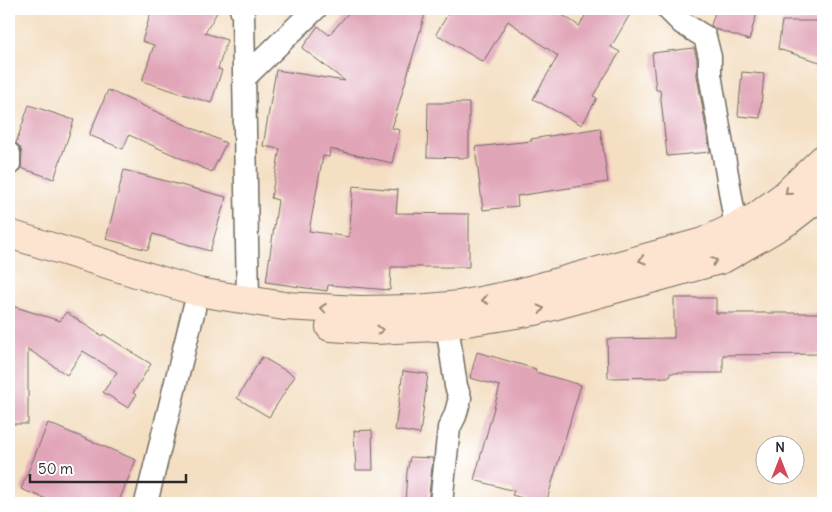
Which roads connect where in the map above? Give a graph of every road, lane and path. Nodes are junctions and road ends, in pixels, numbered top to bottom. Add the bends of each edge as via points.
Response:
1 (241, 9) edge
2 (315, 9) edge
3 (668, 9) edge
4 (244, 78) junction
5 (9, 154) edge
6 (823, 159) edge
7 (9, 164) edge
8 (823, 194) edge
9 (736, 227) junction
10 (9, 234) edge
11 (9, 252) edge
12 (248, 300) junction
13 (194, 309) junction
14 (447, 325) junction
15 (146, 503) edge
16 (441, 503) edge

1 - 4 street
2 - 4 street
3 - 9 street via 682,23 705,37
4 - 12 street
5 - 7 street
6 -> 9 main road via 785,195 756,217
14 -> 8 main road via 535,311 722,259 788,221
9 -> 12 main road via 703,242 625,265 460,305 359,310 284,306
10 - 12 main road via 198,292
11 - 13 main road
13 -> 14 main road via 307,326 376,330
13 - 15 street
14 - 16 street via 460,398 449,428

